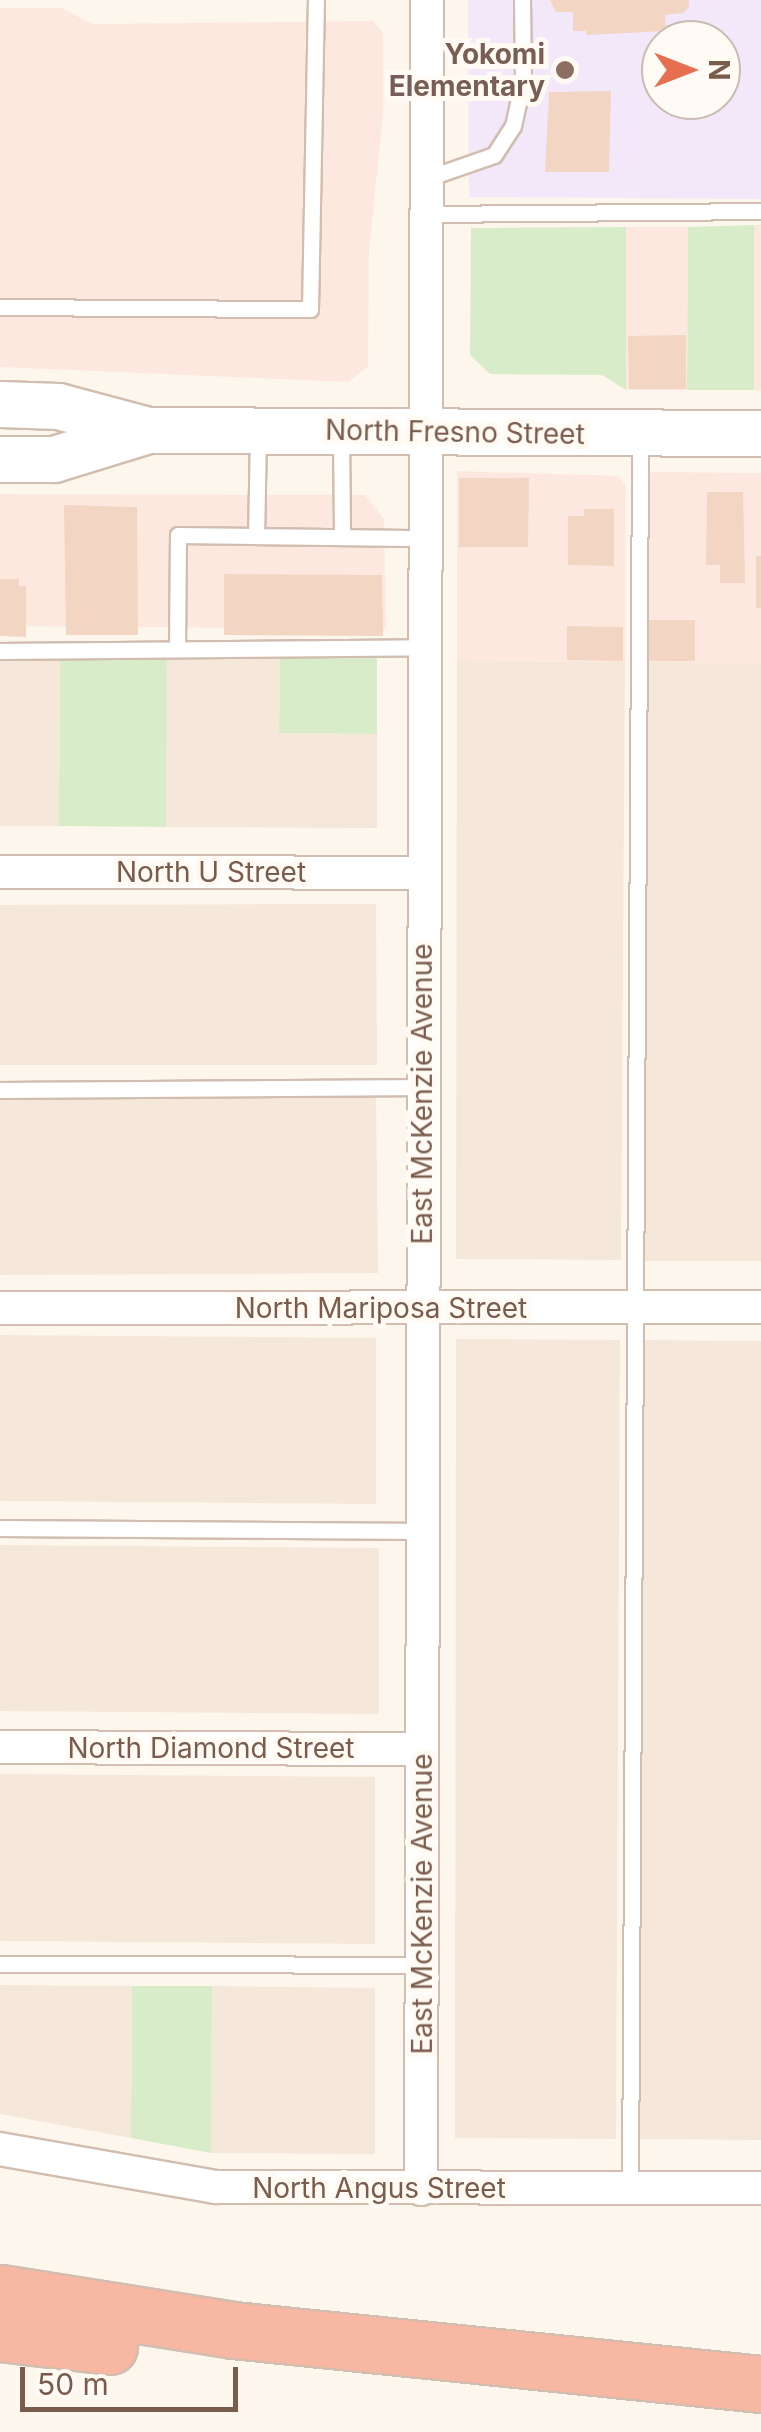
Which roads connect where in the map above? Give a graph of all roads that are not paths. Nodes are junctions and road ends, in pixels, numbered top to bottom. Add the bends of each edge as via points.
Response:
1 (316, 0) edge
2 (426, 0) edge
3 (522, 0) edge
4 (425, 180) junction
5 (761, 211) edge
6 (425, 214) junction
7 (0, 307) edge
8 (0, 404) edge
9 (148, 430) junction
10 (258, 430) junction
11 (340, 430) junction
12 (422, 430) junction
13 (640, 434) junction
14 (761, 434) edge
15 (0, 460) edge
16 (342, 535) junction
17 (256, 536) junction
18 (423, 538) junction
19 (422, 648) junction
20 (0, 650) edge
21 (177, 650) junction
22 (0, 872) edge
23 (422, 872) junction
24 (422, 1088) junction
25 (0, 1090) edge
26 (0, 1308) edge
27 (422, 1308) junction
28 (636, 1308) junction
29 (761, 1308) edge
30 (0, 1528) edge
31 (422, 1530) junction
32 (0, 1747) edge
33 (422, 1748) junction
34 (0, 1964) edge
35 (421, 1965) junction
36 (0, 2149) edge
37 (421, 2188) junction
38 (630, 2188) junction
39 (761, 2188) edge
40 (0, 2293) edge
41 (0, 2333) edge
42 (761, 2385) edge

1 - 7 lane via 310,309
2 - 4 street, East McKenzie Avenue
3 - 4 lane via 523,80 513,126 494,155
4 - 6 street, East McKenzie Avenue
5 - 6 lane
6 - 12 street, East McKenzie Avenue
8 - 9 main road, North Fresno Street via 58,406
9 - 10 main road, North Fresno Street
9 - 15 main road, North Fresno Street via 54,460
10 - 11 main road, North Fresno Street
10 - 17 lane
11 - 12 main road, North Fresno Street
11 - 16 lane
12 - 13 main road, North Fresno Street
12 - 18 street, East McKenzie Avenue
13 - 14 main road, North Fresno Street
13 - 28 lane
16 - 17 lane
16 - 18 lane
17 - 21 lane via 178,535
18 - 19 street, East McKenzie Avenue
19 - 21 lane
19 - 23 street, East McKenzie Avenue
20 - 21 lane
22 - 23 street, North U Street
23 - 24 street, East McKenzie Avenue
24 - 25 lane
24 - 27 street, East McKenzie Avenue
26 - 27 street, North Mariposa Street
27 - 28 street, North Mariposa Street
27 - 31 street, East McKenzie Avenue
28 - 29 street, North Mariposa Street
28 - 38 lane
30 - 31 lane
31 - 33 street, East McKenzie Avenue
32 - 33 street, North Diamond Street
33 - 35 street, East McKenzie Avenue
34 - 35 lane
35 - 37 street, East McKenzie Avenue
36 - 37 street, North Angus Street via 216,2186
37 - 38 street, North Angus Street
38 - 39 street, North Angus Street
40 - 42 highway via 232,2330
41 - 42 highway via 356,2366

